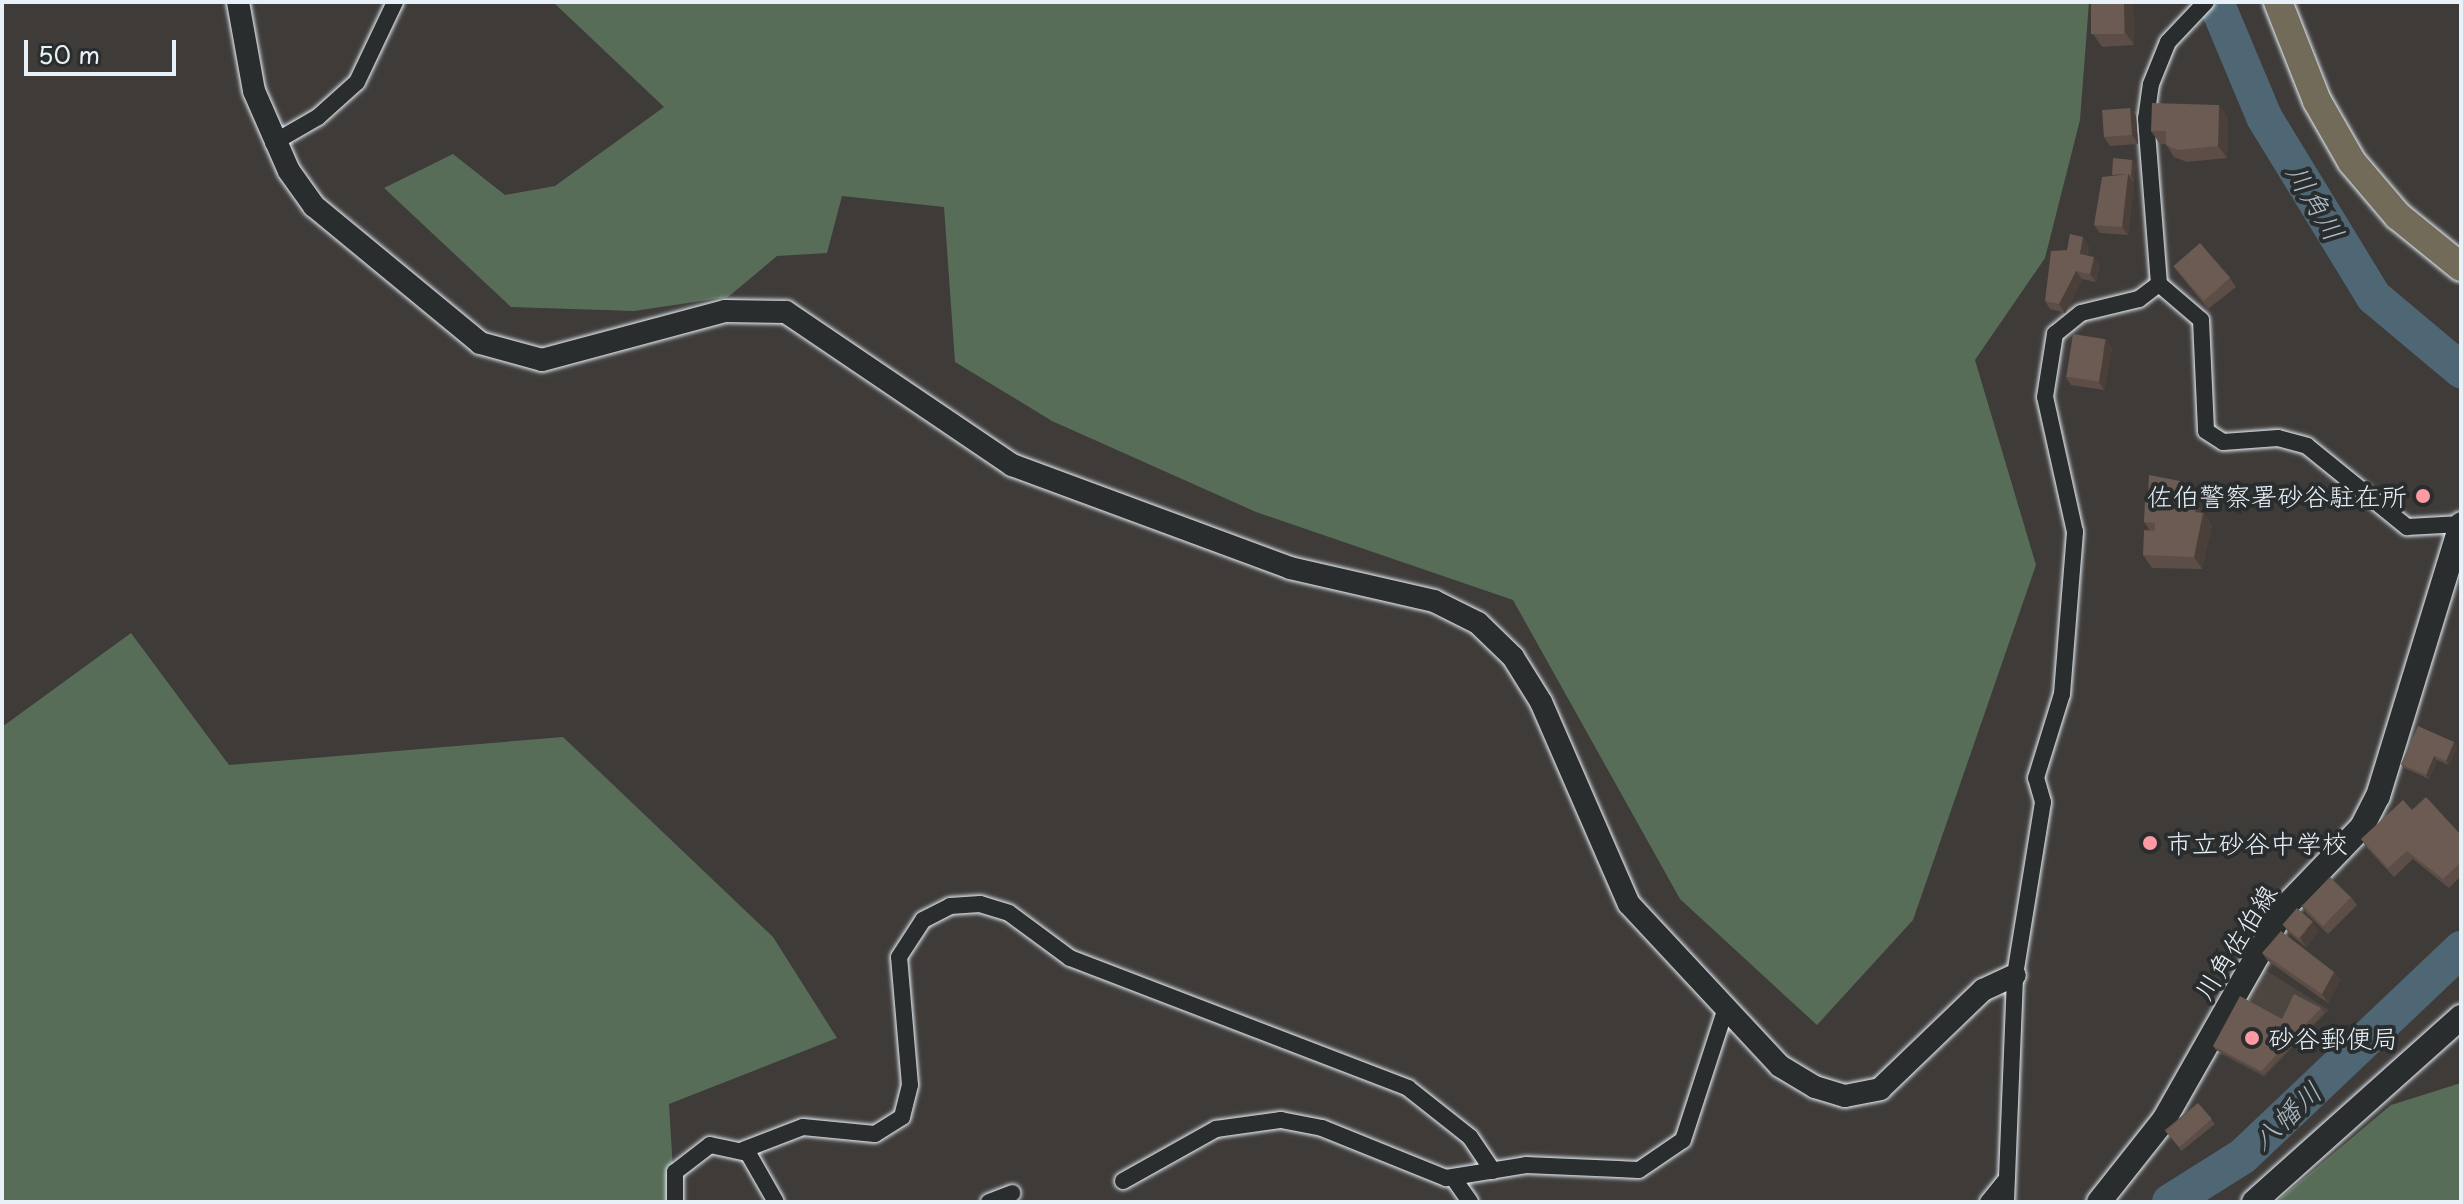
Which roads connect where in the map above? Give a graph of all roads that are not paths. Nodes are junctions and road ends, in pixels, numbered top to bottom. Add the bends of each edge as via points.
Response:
1 (238, 2) edge
2 (395, 2) edge
3 (2206, 2) edge
4 (2278, 2) edge
5 (273, 143) junction
6 (2461, 267) edge
7 (2159, 284) junction
8 (2461, 524) edge
9 (2015, 975) junction
10 (1726, 1008) junction
11 (2461, 1017) edge
12 (743, 1150) junction
13 (1493, 1171) junction
14 (1454, 1179) junction
15 (2006, 1180) junction
16 (1123, 1181) dead end
17 (1012, 1193) dead end
18 (675, 1202) edge
19 (776, 1202) edge
20 (989, 1202) edge
21 (1470, 1202) edge
22 (1988, 1202) edge
23 (2006, 1202) edge
24 (2099, 1202) edge
25 (2254, 1202) edge

1 - 5 street via 254,91
2 - 5 street via 357,82 318,117
3 - 7 street via 2168,42 2151,84 2146,119
4 - 6 highway via 2317,101 2352,162 2398,216
5 - 10 street via 314,206 480,343 515,357 542,360 746,307 786,312 1012,465 1290,568 1434,601 1478,623 1513,657 1541,702 1629,904
7 - 8 street via 2201,320 2206,431 2223,442 2278,438 2307,446 2407,527
7 - 9 street via 2139,299 2081,313 2055,334 2045,397 2075,532 2062,694 2036,778 2043,802
8 - 24 main road, 川角佐伯線 via 2378,796 2362,827 2285,907 2164,1120
9 - 10 street via 1983,990 1905,1073 1880,1089 1845,1096 1780,1066
9 - 15 street
10 - 13 street via 1690,1124 1671,1153 1639,1170 1526,1165
11 - 25 main road
12 - 13 street via 803,1127 875,1134 902,1117 910,1085 899,957 923,920 950,906 980,904 1009,913 1070,958 1408,1088 1470,1137
12 - 18 street via 710,1145 683,1159 672,1186
12 - 19 street
13 - 14 street
14 - 16 street via 1281,1120 1216,1129
14 - 21 street
15 - 22 street
15 - 23 street
17 - 20 street

